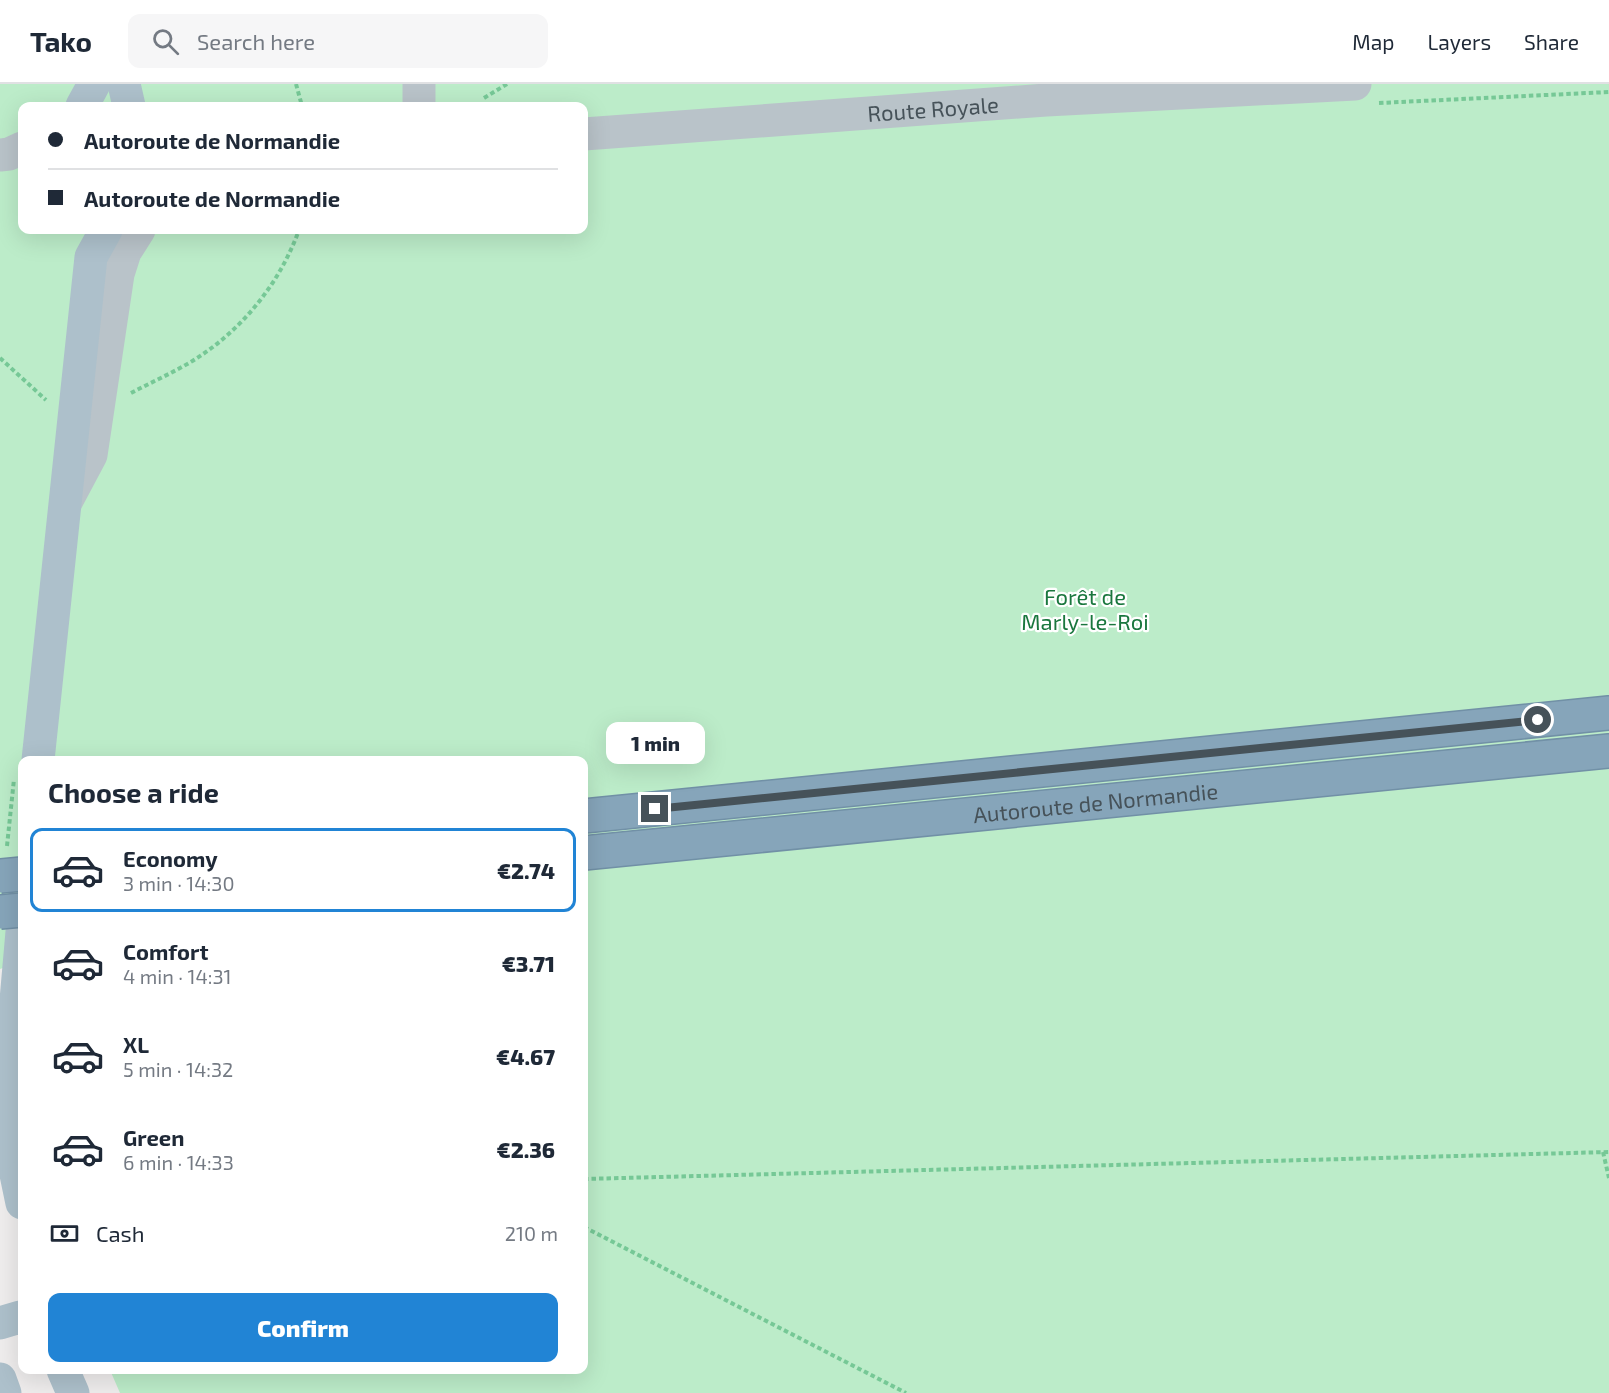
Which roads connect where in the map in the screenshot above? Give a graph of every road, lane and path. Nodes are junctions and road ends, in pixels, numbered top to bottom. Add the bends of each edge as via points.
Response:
1 (94, 84) edge
2 (124, 84) edge
3 (296, 84) edge
4 (419, 84) edge
5 (507, 84) edge
6 (1355, 84) edge
7 (484, 98) dead end
8 (84, 102) edge
9 (128, 102) edge
10 (301, 102) edge
11 (419, 102) edge
12 (588, 134) edge
13 (137, 234) edge
14 (297, 234) edge
15 (93, 238) edge
16 (0, 358) edge
17 (126, 395) dead end
18 (48, 402) dead end
19 (66, 502) junction
20 (1609, 713) edge
21 (1609, 751) edge
22 (38, 756) edge
23 (588, 816) edge
24 (588, 853) edge
25 (18, 874) edge
26 (0, 876) edge
27 (18, 910) edge
28 (0, 912) edge
29 (18, 976) edge
30 (3, 1139) edge
31 (1602, 1152) junction
32 (1609, 1152) edge
33 (1609, 1178) edge
34 (588, 1179) edge
35 (18, 1190) edge
36 (588, 1229) edge
37 (18, 1318) edge
38 (0, 1323) edge
39 (65, 1374) edge
40 (0, 1379) edge
41 (5, 1393) edge
42 (73, 1393) edge
43 (906, 1393) edge

1 - 8 main road
2 - 9 main road
3 - 10 path
4 - 11 street
5 - 7 path
6 - 12 street, Route Royale via 1046,100
13 - 19 street via 118,274 91,455
14 - 17 path via 282,268 233,330 190,362
15 - 19 main road
16 - 18 path
19 - 22 main road
20 - 23 highway, Autoroute de Normandie
21 - 24 highway, Autoroute de Normandie
25 - 26 highway, bridge
27 - 28 highway, bridge
29 - 30 main road
30 - 35 main road
31 - 32 path
31 - 33 path
31 - 34 path
36 - 43 path
37 - 38 main road
39 - 42 main road
40 - 41 main road

